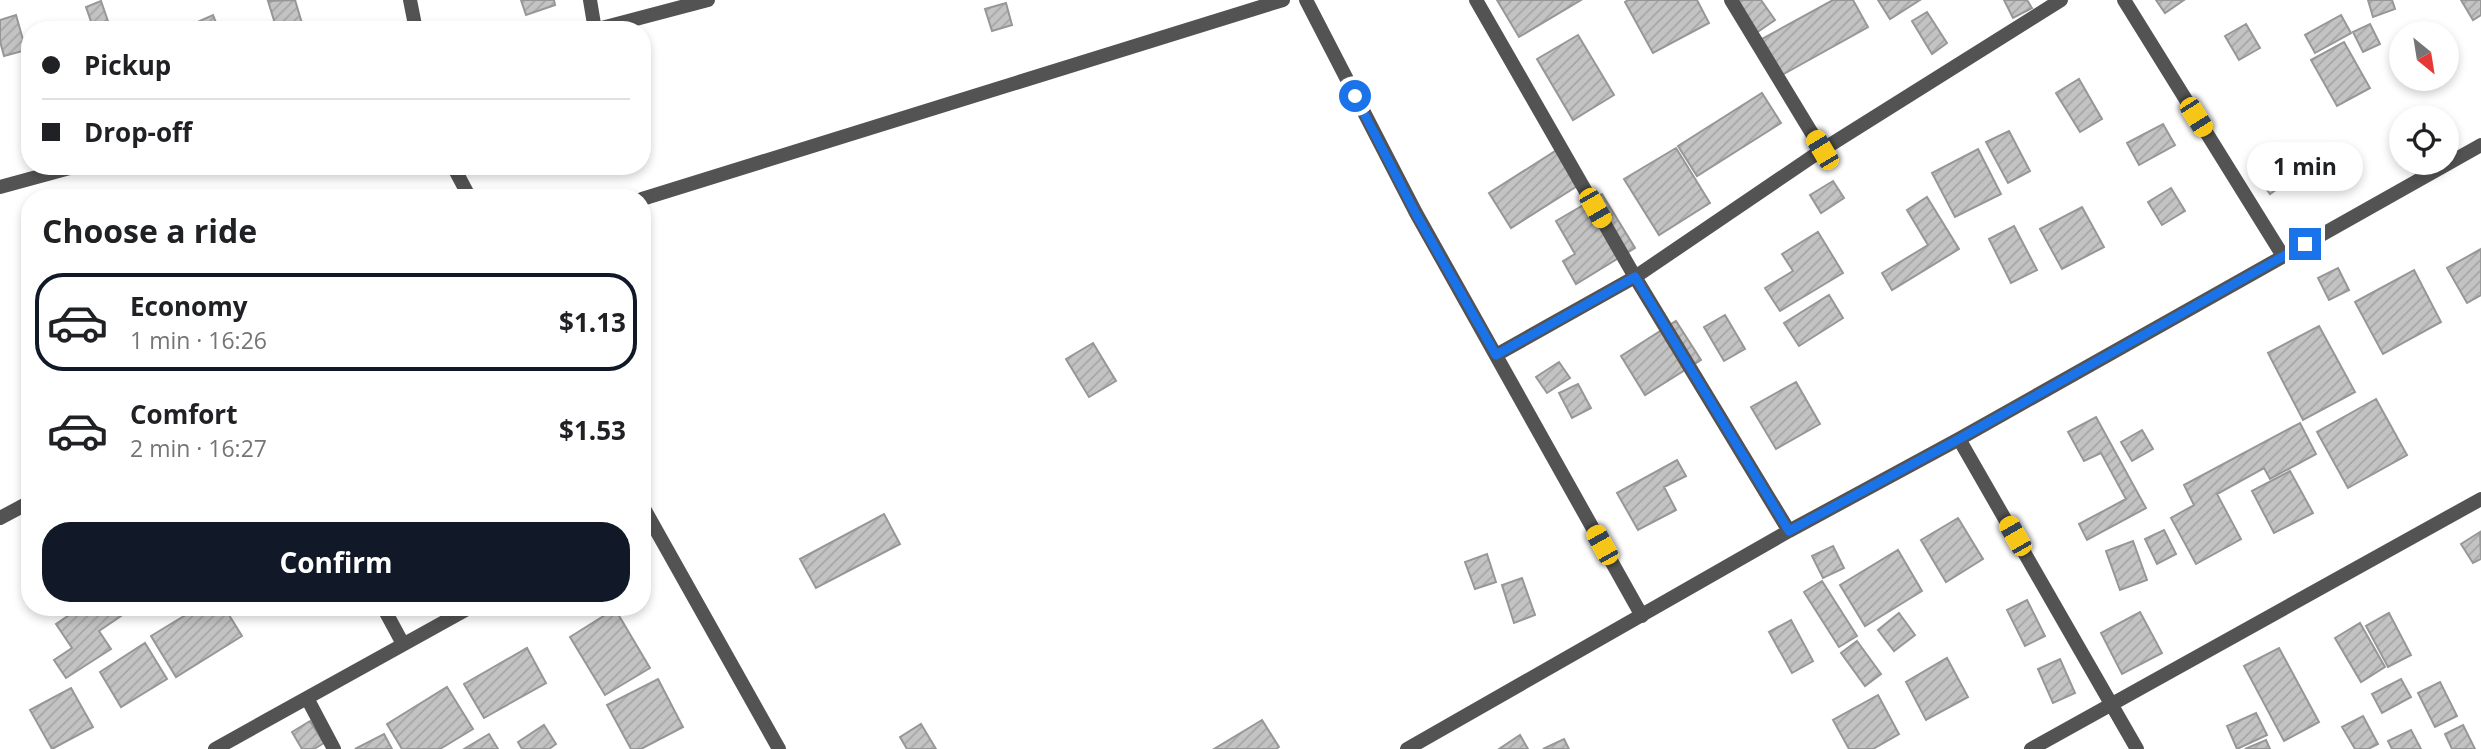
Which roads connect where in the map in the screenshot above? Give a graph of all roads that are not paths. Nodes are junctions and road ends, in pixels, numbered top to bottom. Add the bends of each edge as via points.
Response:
1 (410, 0) edge
2 (590, 0) edge
3 (708, 0) edge
4 (1283, 0) edge
5 (1306, 0) edge
6 (1476, 0) edge
7 (1731, 0) edge
8 (2061, 0) edge
9 (2124, 0) edge
10 (414, 21) edge
11 (593, 21) edge
12 (628, 21) edge
13 (2481, 145) edge
14 (1822, 150) junction
15 (44, 175) edge
16 (0, 187) edge
17 (651, 196) edge
18 (2283, 256) junction
19 (1635, 277) junction
20 (1496, 355) junction
21 (1959, 439) junction
22 (2481, 499) edge
23 (21, 507) edge
24 (0, 518) edge
25 (651, 523) edge
26 (1789, 531) junction
27 (388, 616) edge
28 (455, 616) edge
29 (1642, 616) junction
30 (403, 645) junction
31 (307, 698) junction
32 (2112, 704) junction
33 (215, 749) edge
34 (334, 749) edge
35 (779, 749) edge
36 (1407, 749) edge
37 (2031, 749) edge
38 (2137, 749) edge

1 - 10 street
2 - 11 street
3 - 12 street
4 - 17 street
5 - 20 street via 1410,202
6 - 19 street
7 - 14 street
8 - 14 street
9 - 18 street
13 - 18 street
14 - 19 street
15 - 16 street
18 - 21 street
19 - 20 street
19 - 26 street
20 - 29 street
21 - 26 street
21 - 32 street
22 - 32 street
23 - 24 street
25 - 35 street
26 - 29 street
27 - 30 street
28 - 30 street
29 - 36 street
30 - 31 street
31 - 33 street
31 - 34 street
32 - 37 street
32 - 38 street

